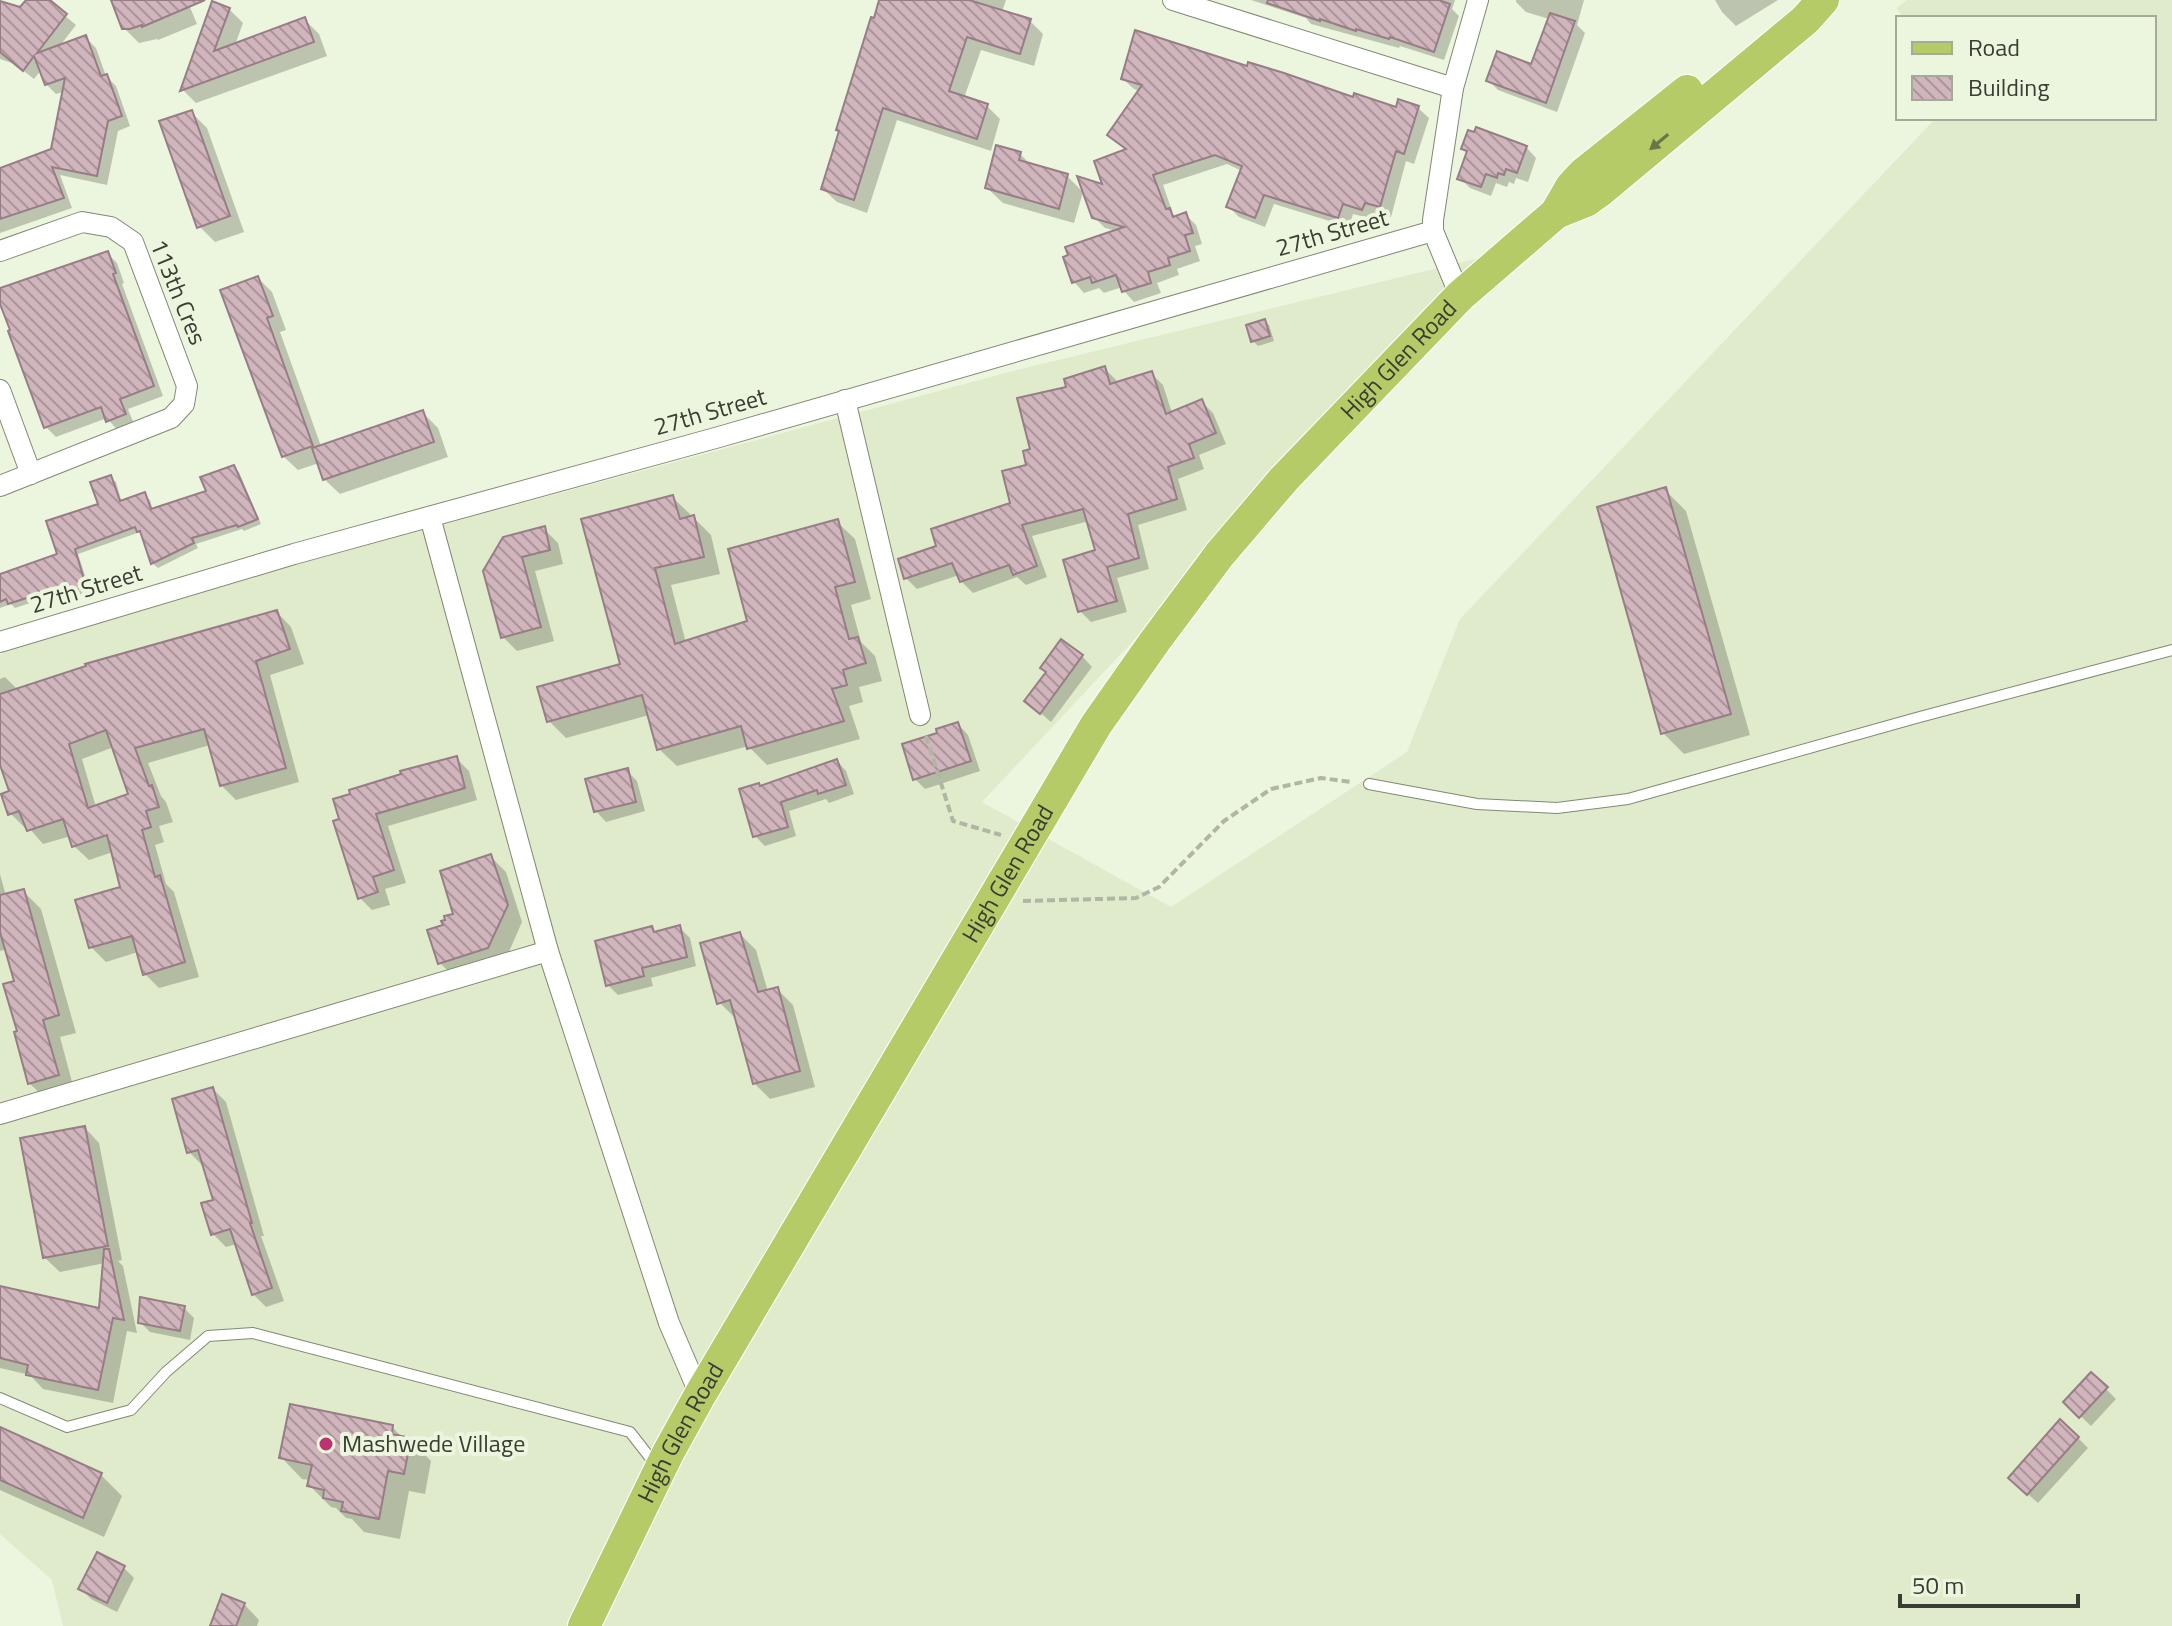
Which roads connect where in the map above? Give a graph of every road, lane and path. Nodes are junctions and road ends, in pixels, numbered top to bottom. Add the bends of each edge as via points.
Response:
1 (1173, 0) edge
2 (1478, 0) edge
3 (1801, 0) edge
4 (1823, 0) edge
5 (1453, 88) junction
6 (1556, 213) junction
7 (1433, 231) junction
8 (0, 251) edge
9 (1460, 296) junction
10 (0, 390) edge
11 (845, 400) junction
12 (31, 474) junction
13 (0, 486) edge
14 (430, 517) junction
15 (0, 642) edge
16 (2172, 650) edge
17 (920, 715) joint
18 (1369, 784) joint
19 (1027, 843) junction
20 (992, 902) junction
21 (548, 951) junction
22 (0, 1114) edge
23 (700, 1395) junction
24 (0, 1398) edge
25 (660, 1470) junction
26 (584, 1626) edge

1 - 5 street
2 - 5 street
3 - 6 main road, High Glen Road via 1584,173
4 -> 6 main road, High Glen Road via 1600,191
5 - 7 street
6 - 9 main road, High Glen Road
7 - 9 street
7 - 11 street, 27th Street
8 - 12 street, 113th Cres via 82,222 111,227 133,242 187,386 184,404 171,418
9 - 19 main road, High Glen Road via 1284,479 1220,554 1096,725
10 - 12 street
11 - 14 street, 27th Street
11 - 17 street
12 - 13 street
14 - 15 street, 27th Street
14 - 21 street
16 - 18 lane via 1628,799 1557,808 1504,806
17 - 19 path via 953,821
18 - 20 path via 1321,778 1271,789 1224,821 1159,887 1136,898
19 - 20 main road, High Glen Road
20 - 23 main road, High Glen Road
21 - 22 street
21 - 23 street via 669,1323
23 - 25 main road, High Glen Road
24 - 25 lane via 67,1427 131,1410 208,1336 253,1333 630,1432
25 - 26 main road, High Glen Road

